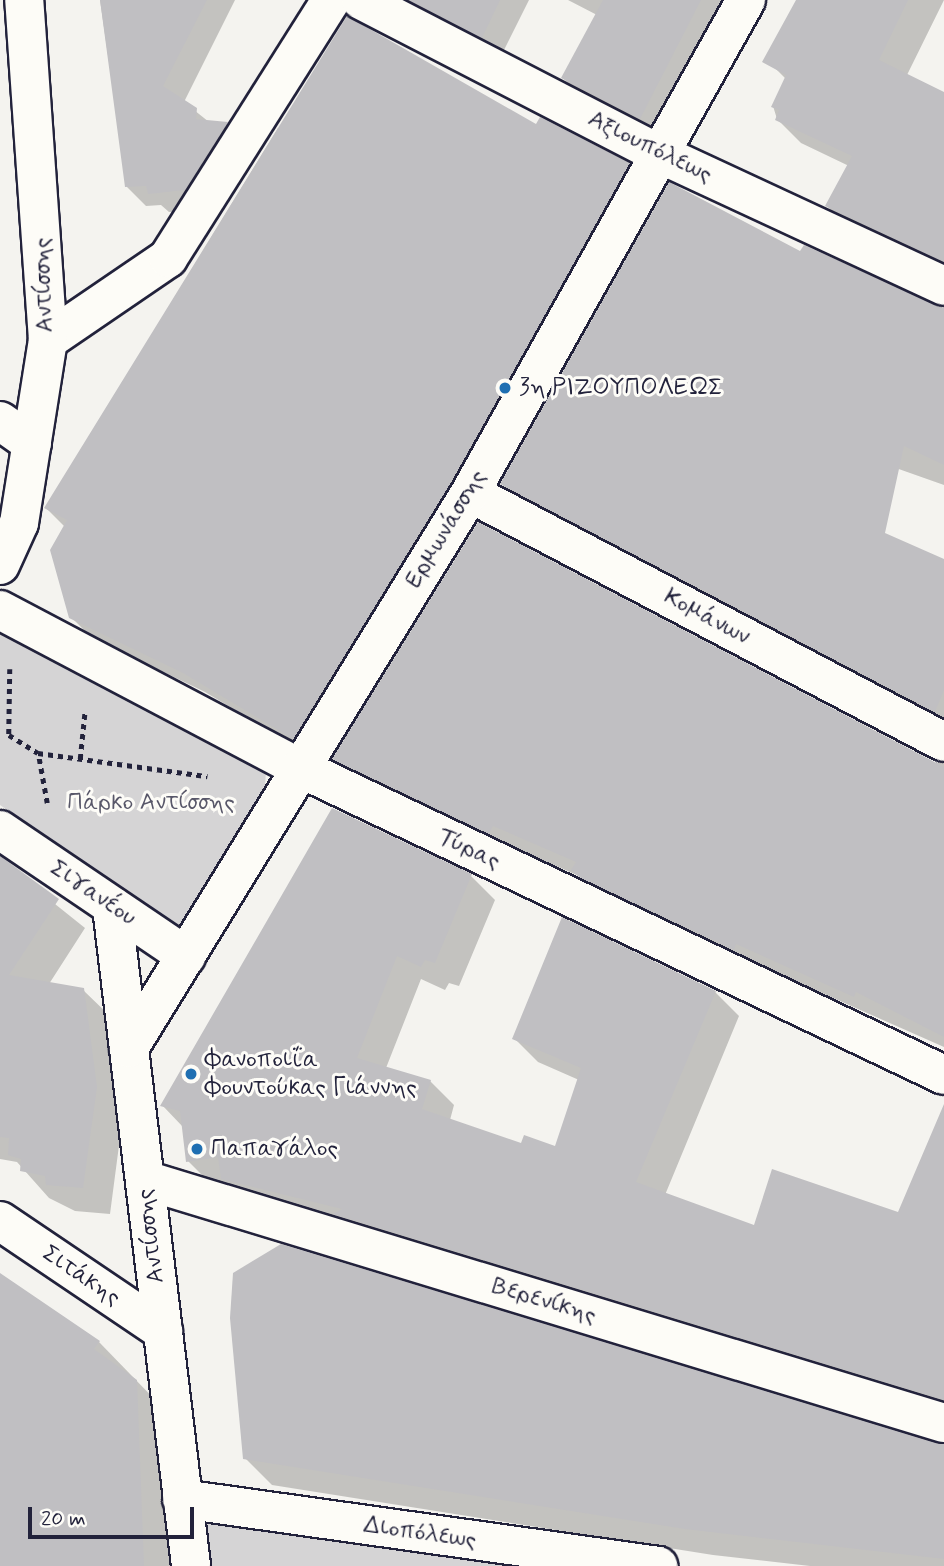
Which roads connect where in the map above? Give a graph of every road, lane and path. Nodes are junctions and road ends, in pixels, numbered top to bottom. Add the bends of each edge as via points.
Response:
1 (24, 0) edge
2 (331, 0) edge
3 (360, 0) edge
4 (746, 0) edge
5 (660, 154) junction
6 (944, 286) edge
7 (48, 340) junction
8 (0, 421) edge
9 (32, 443) junction
10 (470, 493) junction
11 (0, 565) edge
12 (5, 612) edge
13 (0, 731) edge
14 (9, 735) junction
15 (944, 742) edge
16 (38, 753) junction
17 (294, 778) junction
18 (0, 830) edge
19 (58, 870) junction
20 (112, 907) junction
21 (186, 956) junction
22 (130, 1048) junction
23 (944, 1074) edge
24 (145, 1180) junction
25 (0, 1220) edge
26 (163, 1331) junction
27 (944, 1423) edge
28 (182, 1499) junction
29 (191, 1566) edge
30 (658, 1566) edge

1 - 7 street, Αντίσσης
2 - 7 street via 168,258
3 - 5 street, Αξιουπόλεως
4 - 5 street, Ερμωνάσσης
5 - 6 street, Αξιουπόλεως
5 - 10 street, Ερμωνάσσης
7 - 9 street, Αντίσσης
8 - 9 street
9 - 11 street, Αντίσσης via 19,523
10 - 15 street, Κομάνων
10 - 17 street, Ερμωνάσσης
12 - 14 path
12 - 17 street, Τύρας
13 - 14 path
14 - 16 path
16 - 17 path
16 - 19 path
17 - 21 street, Ερμωνάσσης
17 - 23 street, Τύρας
18 - 19 street, Σιγανέου
19 - 20 street, Σιγανέου
20 - 21 street, Σιγανέου
20 - 22 street, Αντίσσης
21 - 22 street, Ερμωνάσσης
22 - 24 street, Αντίσσης
24 - 26 street, Αντίσσης
24 - 27 street, Βερενίκης
25 - 26 street, Σιτάκης
26 - 28 street, Αντίσσης
28 - 29 street, Αντίσσης
28 - 30 street, Διοπόλεως

